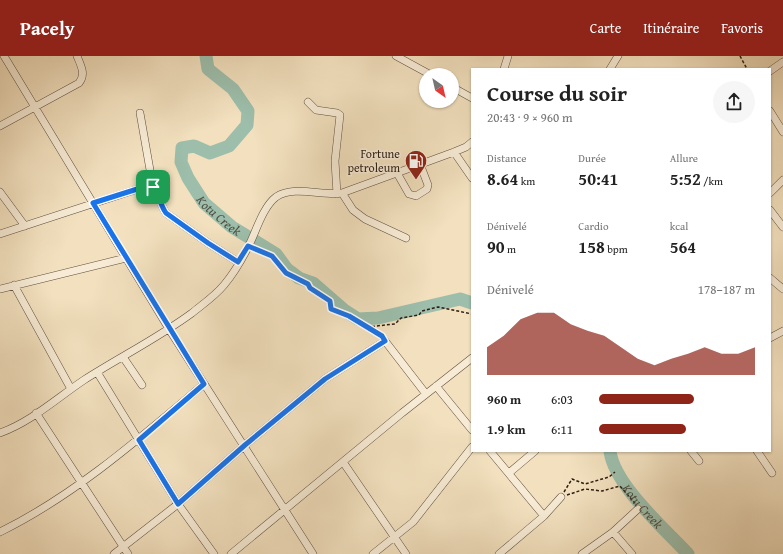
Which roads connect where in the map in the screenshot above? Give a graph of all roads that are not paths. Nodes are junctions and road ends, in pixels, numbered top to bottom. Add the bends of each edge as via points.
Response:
1 (4, 56) edge
2 (77, 56) edge
3 (396, 56) edge
4 (508, 56) edge
5 (618, 56) edge
6 (783, 62) edge
7 (419, 68) edge
8 (504, 68) edge
9 (611, 68) edge
10 (771, 70) edge
11 (459, 91) edge
12 (471, 97) edge
13 (308, 102) dead end
14 (35, 108) junction
15 (140, 113) dead end
16 (771, 113) edge
17 (0, 126) edge
18 (783, 132) edge
19 (471, 143) edge
20 (454, 152) junction
21 (420, 164) junction
22 (397, 173) junction
23 (471, 177) edge
24 (783, 180) edge
25 (153, 187) junction
26 (0, 192) edge
27 (771, 192) edge
28 (340, 194) junction
29 (93, 203) junction
30 (771, 211) edge
31 (25, 226) junction
32 (783, 227) edge
33 (0, 234) edge
34 (406, 238) dead end
35 (126, 258) junction
36 (238, 262) junction
37 (771, 279) edge
38 (14, 285) junction
39 (0, 289) edge
40 (783, 289) edge
41 (170, 329) junction
42 (783, 331) edge
43 (771, 337) edge
44 (123, 357) junction
45 (471, 359) edge
46 (97, 372) junction
47 (204, 384) junction
48 (142, 385) dead end
49 (436, 386) junction
50 (71, 389) junction
51 (426, 394) junction
52 (36, 413) junction
53 (471, 429) edge
54 (0, 433) edge
55 (139, 440) junction
56 (245, 445) junction
57 (471, 448) edge
58 (491, 452) edge
59 (534, 452) edge
60 (692, 452) edge
61 (758, 452) edge
62 (699, 461) dead end
63 (342, 462) junction
64 (509, 473) junction
65 (772, 473) dead end
66 (81, 481) junction
67 (561, 497) road end
68 (178, 504) junction
69 (638, 509) road end
70 (285, 511) junction
71 (544, 516) junction
72 (0, 532) edge
73 (613, 532) junction
74 (395, 537) junction
75 (124, 547) junction
76 (114, 554) edge
77 (128, 554) edge
78 (214, 554) edge
79 (231, 554) edge
80 (313, 554) edge
81 (373, 554) edge
82 (406, 554) edge
83 (499, 554) edge
84 (582, 554) edge
85 (632, 554) edge

1 - 14 street
2 - 14 street via 83,78 79,84
3 - 7 street
4 - 8 street
5 - 9 street
6 - 10 street
11 - 12 street
13 - 28 street via 316,110 340,115 335,161
14 - 17 street
14 - 29 street
15 - 25 street
16 - 18 street
19 - 20 street
20 - 21 street
20 - 23 street
21 - 22 street
21 - 22 street via 428,189 416,196 409,194
22 - 28 street
24 - 27 street
25 - 29 street via 150,185
25 - 36 street via 166,213
26 - 31 street
28 - 34 street via 353,210 365,219
28 - 36 street via 297,192 276,197 268,206
29 - 31 street
29 - 35 street
30 - 32 street
31 - 33 street
35 - 38 street
35 - 41 street
36 - 41 street via 216,294
37 - 40 street
38 - 39 street
38 - 50 street
41 - 44 street
41 - 47 street
42 - 43 street
44 - 46 street
44 - 48 street
45 - 49 street
46 - 50 street
46 - 55 street
47 - 55 street
47 - 56 street
49 - 51 street
49 - 53 street
50 - 52 street
51 - 56 street via 385,341 325,379
51 - 63 street
52 - 54 street via 14,428
52 - 66 street
55 - 66 street
55 - 68 street
56 - 68 street
56 - 70 street
57 - 74 street via 413,522
58 - 64 street
59 - 64 street
60 - 62 street
61 - 65 street
63 - 70 street
63 - 74 street
64 - 71 street
66 - 72 street via 32,516
66 - 75 street
67 - 71 street
68 - 75 street
68 - 78 street
69 - 73 street
70 - 79 street
70 - 80 street
71 - 83 street
73 - 84 street
73 - 85 street
74 - 81 street
74 - 82 street
75 - 76 street
75 - 77 street

